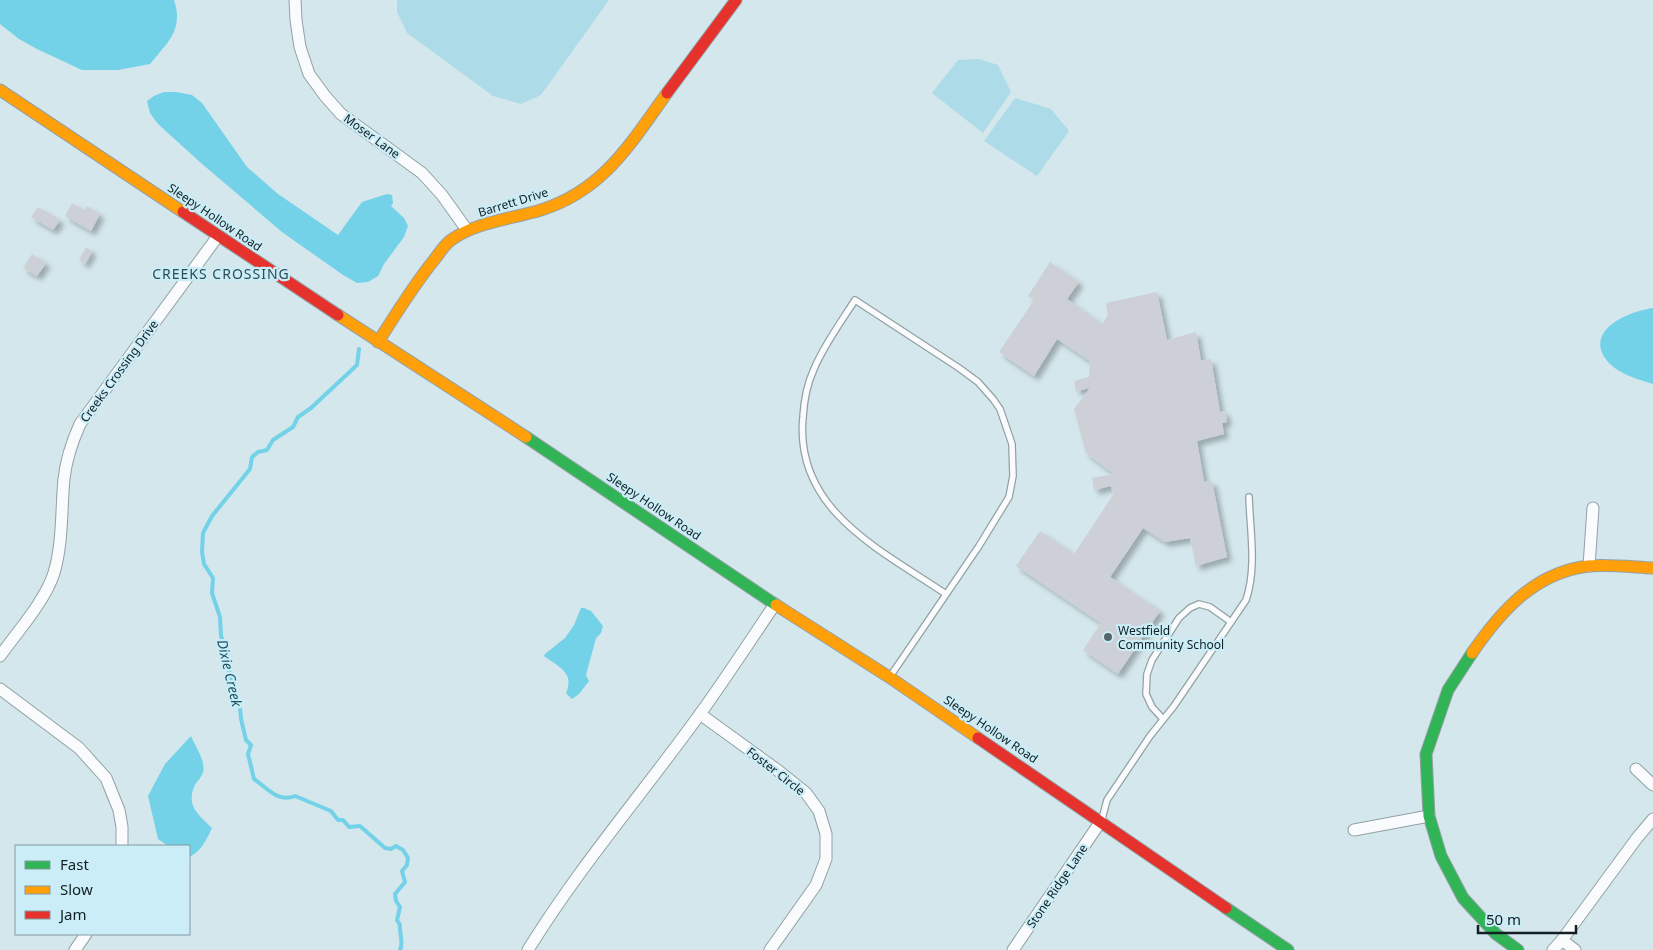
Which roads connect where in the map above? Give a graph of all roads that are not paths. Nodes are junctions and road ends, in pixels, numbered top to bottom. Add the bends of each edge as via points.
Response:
1 (294, 0) edge
2 (736, 0) edge
3 (0, 90) edge
4 (467, 230) junction
5 (218, 236) junction
6 (378, 342) junction
7 (1249, 496) dead end
8 (1592, 508) dead end
9 (1589, 566) junction
10 (1653, 568) edge
11 (946, 594) junction
12 (775, 604) junction
13 (1230, 622) junction
14 (0, 656) edge
15 (889, 677) junction
16 (0, 689) edge
17 (700, 714) junction
18 (1164, 720) junction
19 (1636, 769) dead end
20 (1653, 785) edge
21 (1429, 816) junction
22 (1653, 819) edge
23 (1101, 821) junction
24 (1354, 830) dead end
25 (122, 845) edge
26 (85, 935) edge
27 (1562, 940) junction
28 (75, 950) edge
29 (528, 950) edge
30 (770, 950) edge
31 (1013, 950) edge
32 (1288, 950) edge
33 (1518, 950) edge
34 (1553, 950) edge
35 (1575, 950) edge

1 - 4 street, Moser Lane via 300,46 309,74 325,96 341,114 422,173
2 - 4 street, Barrett Drive via 621,156 599,179 577,194 543,209
3 - 5 street, Sleepy Hollow Road
4 - 6 street, Barrett Drive via 436,256
5 - 6 street, Sleepy Hollow Road
5 - 14 street, Creeks Crossing Drive via 80,424 71,445 64,477 60,546 53,574 45,594
6 - 12 street, Sleepy Hollow Road via 541,446
7 - 13 lane via 1251,586 1246,600
8 - 9 street
9 - 10 street
9 - 21 street via 1542,580 1521,595 1478,644 1453,682 1426,754
11 - 11 lane via 1009,497 1013,460 1009,434 1000,409 974,379 855,300 820,356 807,386 802,423 804,457 821,496 844,522 863,539
11 - 15 lane
12 - 15 street, Sleepy Hollow Road
12 - 17 street
13 - 18 lane
13 - 18 lane via 1210,607 1199,604 1179,618 1152,660 1147,674 1146,694
15 - 23 street, Sleepy Hollow Road
16 - 25 street via 79,748 106,778 119,810
17 - 29 street via 605,839
17 - 30 street, Foster Circle via 806,793 818,811 826,834 826,859 816,885
18 - 23 lane via 1107,800
19 - 20 street
21 - 24 street
21 - 33 street via 1441,856 1463,898 1496,934
22 - 27 street
23 - 31 street, Stone Ridge Lane
23 - 32 street, Sleepy Hollow Road
26 - 28 street
27 - 34 street
27 - 35 street

